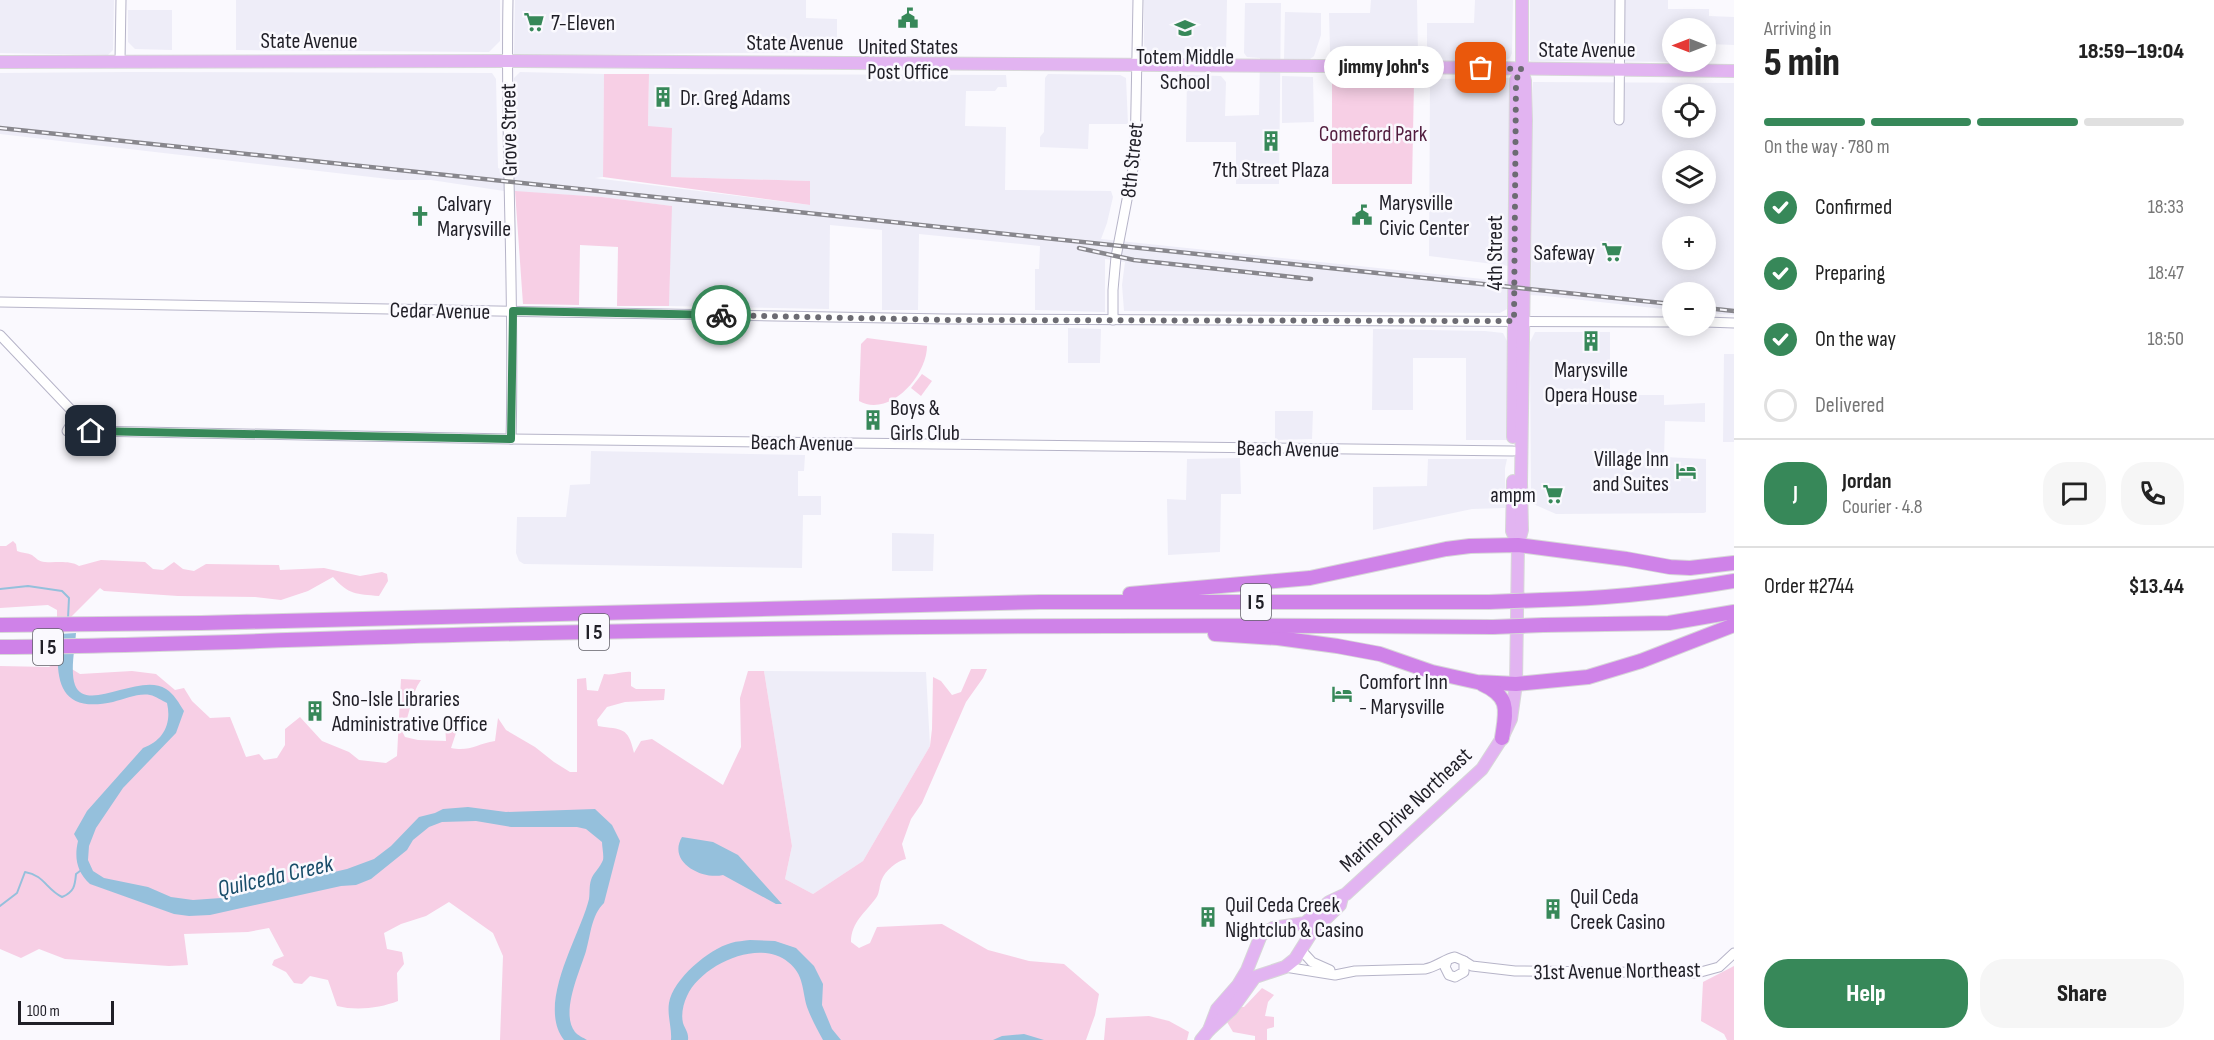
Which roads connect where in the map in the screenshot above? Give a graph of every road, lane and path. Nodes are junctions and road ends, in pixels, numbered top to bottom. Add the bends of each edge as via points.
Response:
1 (121, 0) edge
2 (508, 0) edge
3 (1137, 0) edge
4 (1522, 0) edge
5 (1620, 0) edge
6 (120, 61) junction
7 (507, 61) junction
8 (0, 62) edge
9 (1137, 65) junction
10 (1522, 69) junction
11 (1618, 70) junction
12 (1734, 72) edge
13 (1619, 120) dead end
14 (1515, 196) junction
15 (1525, 233) junction
16 (0, 302) edge
17 (513, 311) junction
18 (1113, 320) junction
19 (1519, 321) junction
20 (1662, 322) edge
21 (1716, 322) edge
22 (1734, 323) edge
23 (0, 335) edge
24 (76, 416) junction
25 (66, 431) dead end
26 (511, 439) junction
27 (1513, 451) junction
28 (1518, 545) junction
29 (1734, 563) edge
30 (1734, 581) edge
31 (1040, 603) junction
32 (1734, 612) edge
33 (0, 625) edge
34 (1093, 625) junction
35 (1734, 625) edge
36 (0, 647) edge
37 (1477, 682) junction
38 (1516, 684) junction
39 (1502, 738) junction
40 (1342, 897) junction
41 (1284, 927) junction
42 (1302, 948) junction
43 (1254, 949) junction
44 (1734, 953) edge
45 (1447, 961) junction
46 (1464, 962) junction
47 (1279, 968) junction
48 (1515, 970) junction
49 (1398, 971) junction
50 (1344, 973) junction
51 (1446, 973) junction
52 (1462, 975) junction
53 (1209, 1029) junction
54 (1201, 1040) edge

1 - 6 street
2 - 7 street, Grove Street
3 - 9 street, 8th Street
4 - 10 main road, 4th Street
5 - 11 street
6 - 7 main road, State Avenue
6 - 8 main road, State Avenue
7 - 9 main road, State Avenue
7 - 17 street, Grove Street
9 - 10 main road, State Avenue
9 - 18 street, 8th Street via 1135,158 1116,257
10 - 11 main road, State Avenue
10 - 14 main road, 4th Street via 1516,80
10 - 15 main road, 4th Street via 1526,120
11 - 12 main road, State Avenue
11 - 13 street
14 - 15 main road via 1521,198 1521,225
14 - 19 main road, 4th Street
15 - 19 main road, 4th Street
16 - 17 street, Cedar Avenue
17 - 18 street, Cedar Avenue
17 - 26 street, Grove Street
18 - 19 street, Cedar Avenue
19 - 20 street, Cedar Avenue
19 - 27 main road, 4th Street
19 - 28 main road, 4th Street via 1522,530
21 - 22 street
23 - 24 street
24 - 25 street
24 - 26 street, Beach Avenue via 91,431
26 - 27 street, Beach Avenue
27 - 28 main road, 4th Street via 1512,531
28 - 29 highway via 1670,567
28 - 31 highway via 1458,547 1310,578
28 - 38 main road, 4th Street
30 - 31 highway, I 5, bridge via 1592,599
31 - 33 highway, I 5
32 - 34 highway, I 5, bridge via 1670,623 1492,627
34 - 36 highway, I 5 via 537,633
34 - 37 highway via 1337,646
35 - 38 highway via 1588,677
37 - 38 highway
37 - 39 highway via 1501,696 1506,709
38 - 39 main road, Marine Drive Northeast via 1511,719
39 - 40 main road, Marine Drive Northeast via 1482,769
40 - 41 main road, Marine Drive Northeast via 1329,902 1305,923
40 - 42 main road, Marine Drive Northeast via 1340,905 1312,932
41 - 42 main road via 1298,936
41 - 43 main road via 1265,931
42 - 47 main road via 1295,960
42 - 50 street via 1305,956 1318,966
43 - 47 main road via 1266,969
43 - 53 main road via 1240,982 1218,1009
44 - 48 street, 31st Avenue Northeast via 1719,967 1697,973
45 - 46 street via 1455,957
45 - 49 street via 1430,968
45 - 51 street
46 - 48 street, 31st Avenue Northeast
46 - 52 street
47 - 50 street
47 - 53 main road via 1255,977 1232,1009
48 - 52 street, 31st Avenue Northeast
49 - 50 street
49 - 51 street
51 - 52 street
53 - 54 main road

